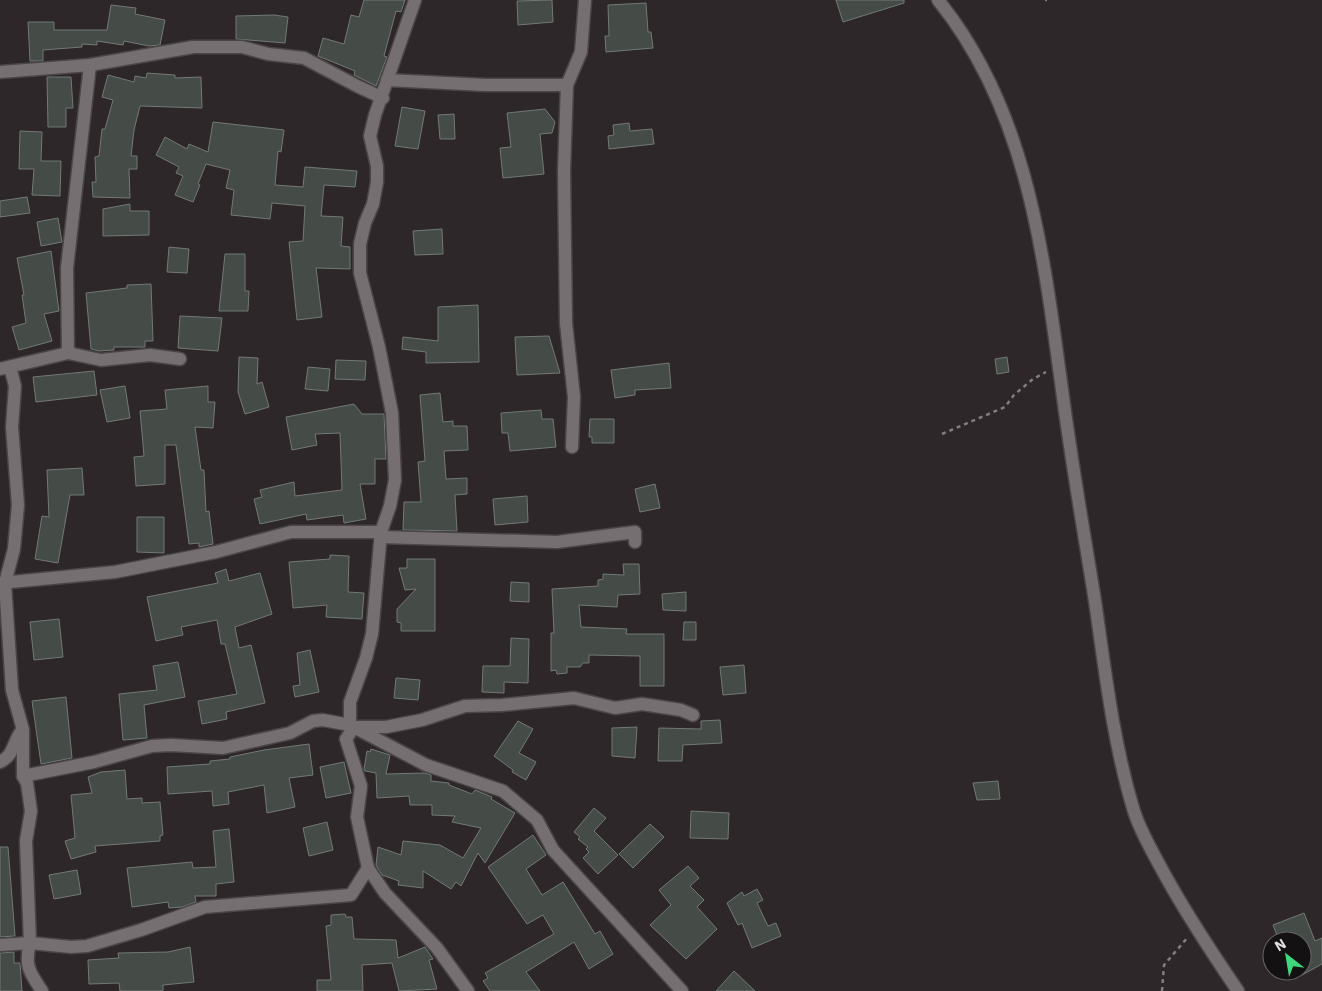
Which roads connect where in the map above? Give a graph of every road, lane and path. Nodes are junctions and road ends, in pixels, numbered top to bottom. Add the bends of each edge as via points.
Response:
1 (416, 0) edge
2 (585, 0) edge
3 (938, 0) edge
4 (90, 65) junction
5 (0, 72) edge
6 (387, 80) junction
7 (567, 85) junction
8 (383, 98) junction
9 (68, 353) junction
10 (180, 359) dead end
11 (3, 366) edge
12 (1059, 366) junction
13 (942, 434) dead end
14 (572, 447) dead end
15 (381, 534) junction
16 (635, 542) dead end
17 (2, 583) edge
18 (693, 715) dead end
19 (352, 726) junction
20 (22, 730) junction
21 (0, 762) edge
22 (23, 776) junction
23 (368, 868) junction
24 (1196, 928) junction
25 (30, 943) junction
26 (0, 945) edge
27 (42, 991) edge
28 (468, 991) edge
29 (682, 991) edge
30 (1162, 991) edge
31 (1238, 991) edge

1 - 6 street
2 - 7 street via 580,52
3 - 12 street via 974,50 1004,114 1021,162 1048,281
4 - 5 street
4 - 8 street via 193,47 242,47 304,58
4 - 9 street via 67,268
6 - 7 street
6 - 8 street
7 - 14 street via 564,171 566,323 574,397
8 - 15 street via 370,136 377,166 376,189 360,244 360,273 386,382 394,438 395,480
9 - 10 street via 101,360 150,355
9 - 11 street
11 - 17 street via 15,386 12,427 17,517 14,549
12 - 13 path via 1033,379 1005,407
12 - 24 street via 1106,676 1133,809 1148,844
15 - 16 street via 557,542 635,532
15 - 17 street via 291,532 216,552 115,572
15 - 19 street via 372,634 350,702
17 - 20 street via 12,690
18 - 19 street via 642,704 615,708 574,698 465,706 386,727
19 - 22 street via 313,721 290,732 223,748 171,744 152,746
19 - 23 street via 346,740 361,786 357,817
19 - 29 street via 426,765 503,792 538,820 553,850
20 - 21 street via 14,750
20 - 22 street
22 - 25 street via 31,811 26,841
23 - 25 street via 351,895 205,907 87,946
23 - 28 street via 385,893 438,948
24 - 30 path via 1164,965
24 - 31 street
25 - 26 street
25 - 27 street via 27,956 30,976

